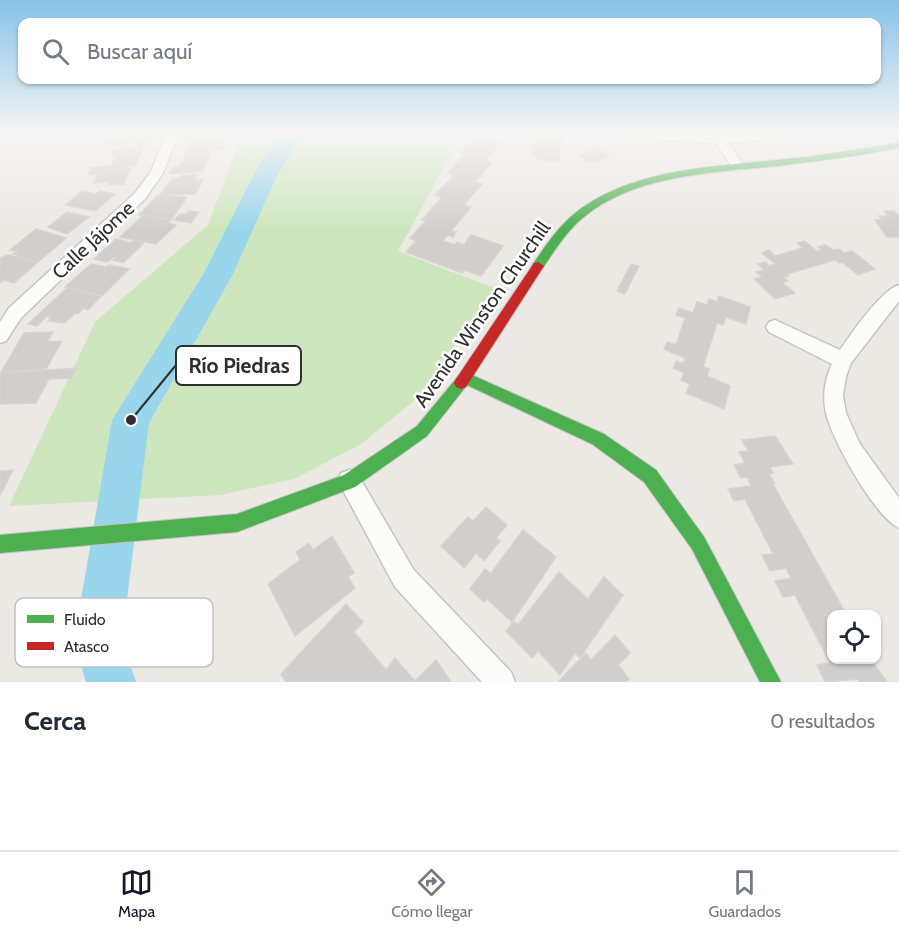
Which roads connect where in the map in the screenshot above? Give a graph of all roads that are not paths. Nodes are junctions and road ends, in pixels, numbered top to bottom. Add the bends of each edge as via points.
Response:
1 (159, 166) edge
2 (750, 166) edge
3 (739, 167) joint
4 (899, 291) edge
5 (775, 327) dead end
6 (0, 336) edge
7 (842, 360) junction
8 (465, 378) junction
9 (349, 480) junction
10 (899, 516) edge
11 (0, 544) edge
12 (501, 682) edge
13 (771, 682) edge

1 - 6 street, Calle Jájome via 140,195 15,313
2 - 3 street, Avenida Winston Churchill
3 - 8 street, Avenida Winston Churchill via 653,179 587,209 559,235
4 - 7 street
5 - 7 street
7 - 10 street via 835,380 840,424 854,456
8 - 9 street, Avenida Winston Churchill via 422,431
8 - 13 street via 598,439 650,476 698,543
9 - 11 street, Avenida Winston Churchill via 237,523
9 - 12 street via 405,578

